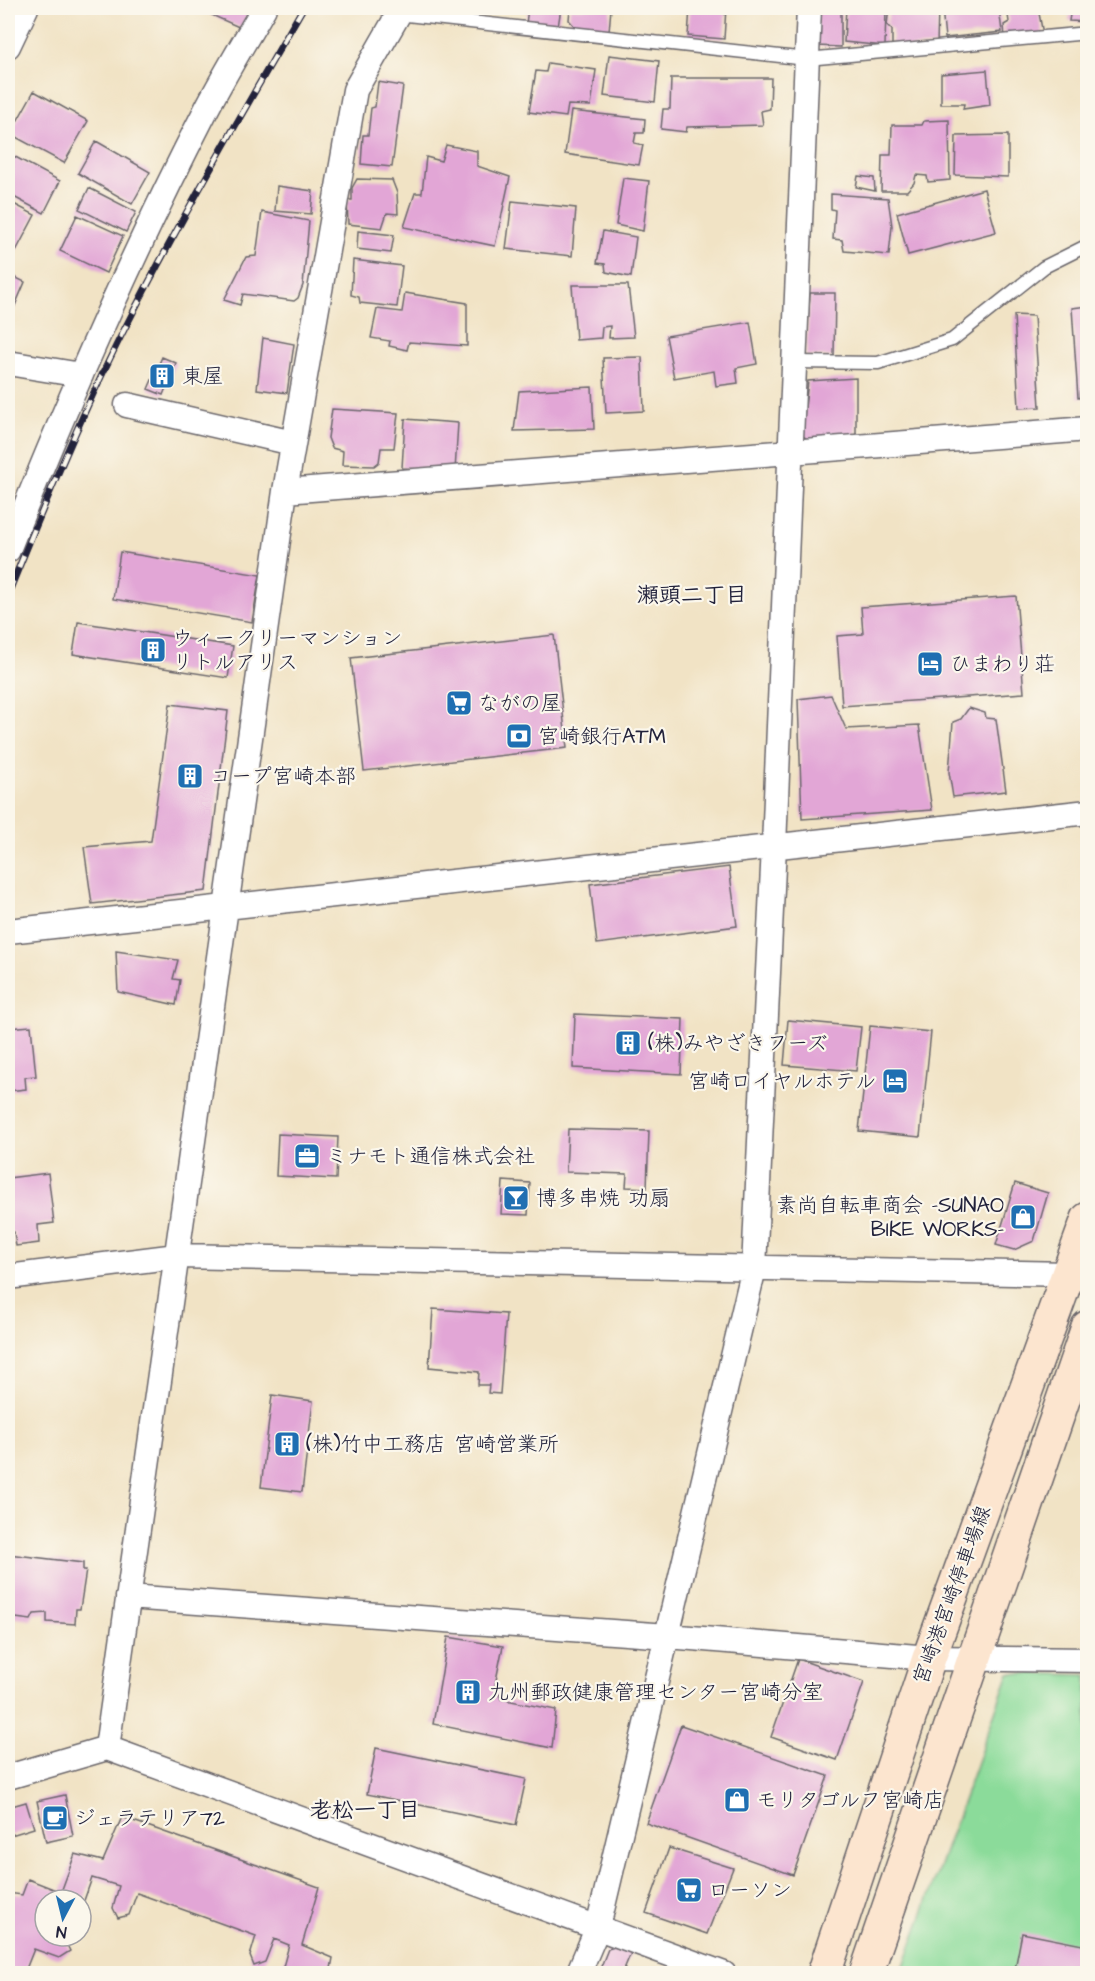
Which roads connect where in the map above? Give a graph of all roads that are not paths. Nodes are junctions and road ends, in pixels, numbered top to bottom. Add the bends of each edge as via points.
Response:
1 (26, 8) edge
2 (264, 8) edge
3 (809, 8) edge
4 (400, 11) edge
5 (1088, 33) edge
6 (8, 46) edge
7 (807, 59) junction
8 (1088, 245) edge
9 (794, 362) junction
10 (8, 363) edge
11 (81, 375) junction
12 (127, 405) dead end
13 (1088, 429) edge
14 (293, 443) junction
15 (790, 452) junction
16 (285, 491) junction
17 (8, 550) edge
18 (1088, 812) edge
19 (774, 846) junction
20 (227, 907) junction
21 (8, 931) edge
22 (1088, 1219) edge
23 (177, 1256) junction
24 (754, 1268) junction
25 (1078, 1274) edge
26 (8, 1277) edge
27 (1088, 1327) edge
28 (128, 1597) junction
29 (668, 1636) junction
30 (929, 1658) junction
31 (972, 1660) junction
32 (1088, 1660) edge
33 (107, 1748) junction
34 (8, 1777) edge
35 (598, 1927) junction
36 (578, 1974) edge
37 (724, 1974) edge
38 (824, 1974) edge
39 (866, 1974) edge

1 - 6 street
2 - 11 street via 205,112 141,239
3 - 7 street
4 - 7 lane
4 - 14 street via 355,90
5 - 7 lane
7 - 9 street
8 - 9 lane via 1044,267 952,340 878,363
9 - 15 street
10 - 11 street
11 - 17 street
12 - 14 street
13 - 15 street
14 - 16 street
15 - 16 street
15 - 19 street
16 - 20 street
18 - 19 street
19 - 20 street
19 - 24 street
20 - 21 street
20 - 23 street
22 - 25 main road, 宮崎港宮崎停車場線
23 - 24 street
23 - 26 street
23 - 28 street
24 - 25 street
24 - 29 street
25 - 30 main road, 宮崎港宮崎停車場線
27 - 31 main road, 宮崎港宮崎停車場線
28 - 29 street
28 - 33 street
29 - 30 street
29 - 35 street
30 - 31 street
30 - 38 main road, 宮崎港宮崎停車場線
31 - 32 street
31 - 39 main road, 宮崎港宮崎停車場線
33 - 34 street
33 - 35 street
35 - 36 street
35 - 37 street

